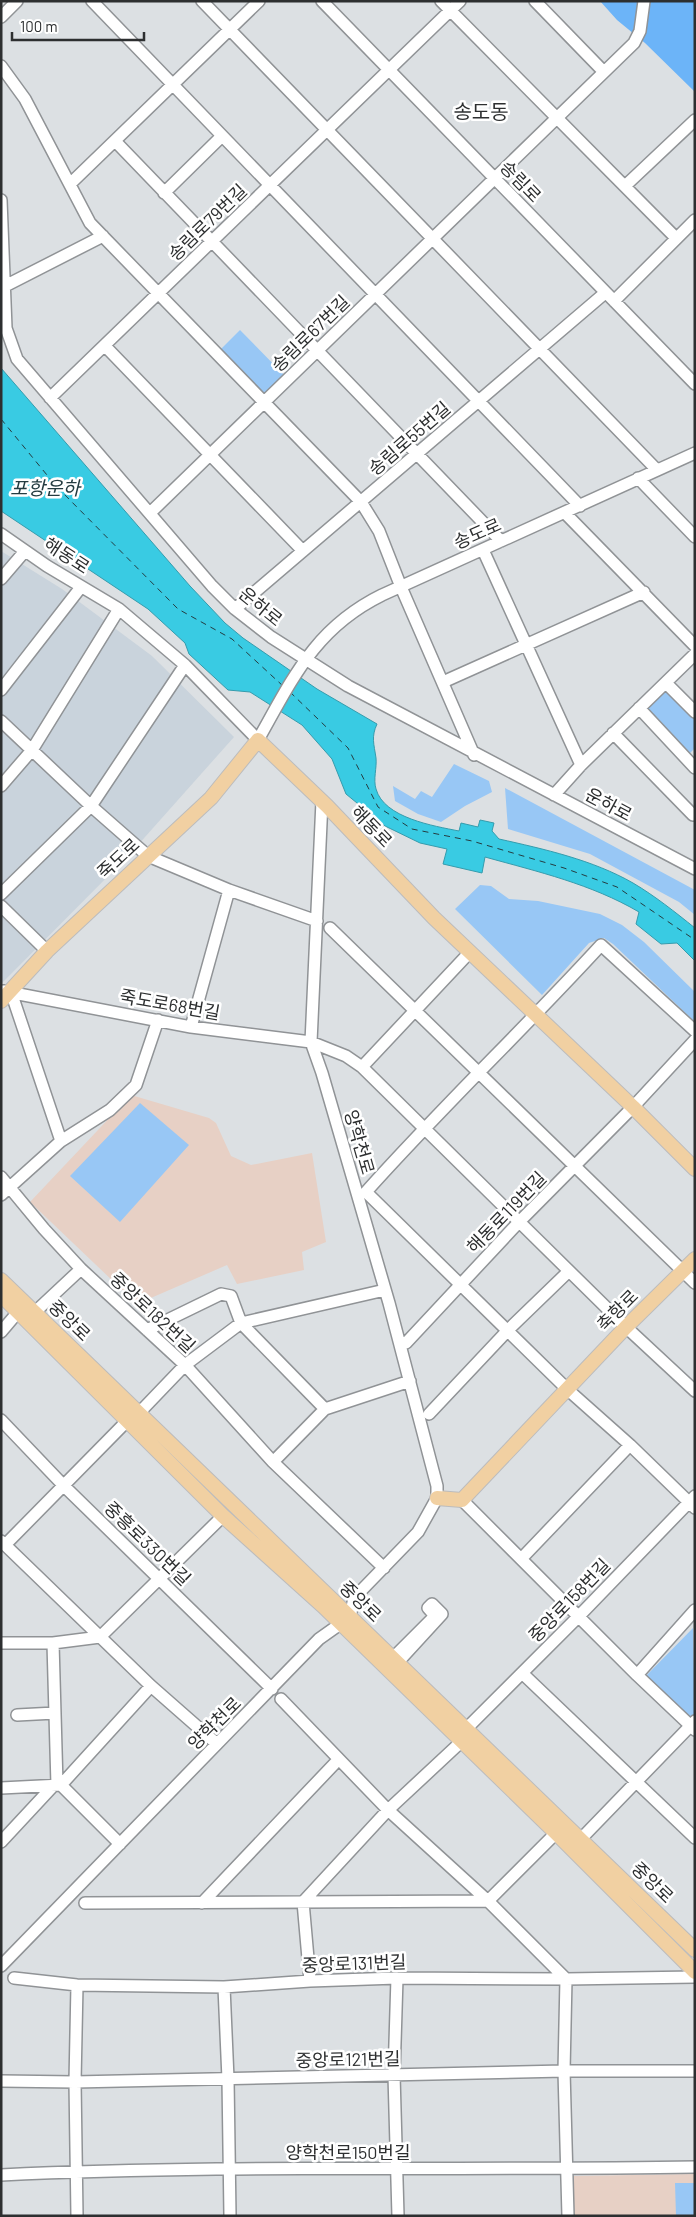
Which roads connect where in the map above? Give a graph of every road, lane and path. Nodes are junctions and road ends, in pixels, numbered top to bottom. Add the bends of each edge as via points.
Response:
1 (17, 1) edge
2 (92, 1) edge
3 (202, 1) edge
4 (259, 1) edge
5 (322, 1) edge
6 (441, 1) edge
7 (460, 1) edge
8 (536, 1) edge
9 (644, 1) edge
10 (450, 11) junction
11 (1, 17) edge
12 (230, 30) junction
13 (1, 66) edge
14 (390, 71) junction
15 (604, 72) junction
16 (173, 85) junction
17 (556, 118) junction
18 (695, 120) edge
19 (328, 130) junction
20 (222, 136) junction
21 (115, 141) junction
22 (494, 178) junction
23 (70, 184) junction
24 (270, 185) junction
25 (625, 186) junction
26 (164, 192) junction
27 (1, 200) edge
28 (695, 220) edge
29 (103, 236) junction
30 (433, 238) junction
31 (676, 238) junction
32 (212, 243) junction
33 (5, 286) junction
34 (605, 292) junction
35 (376, 293) junction
36 (159, 294) junction
37 (614, 301) junction
38 (105, 346) junction
39 (540, 348) junction
40 (317, 352) junction
41 (695, 384) edge
42 (50, 398) junction
43 (480, 401) junction
44 (264, 403) junction
45 (695, 453) edge
46 (418, 454) junction
47 (209, 455) junction
48 (657, 470) junction
49 (638, 478) junction
50 (362, 502) junction
51 (580, 506) junction
52 (150, 512) junction
53 (565, 513) junction
54 (1, 534) edge
55 (695, 537) edge
56 (501, 541) junction
57 (483, 550) junction
58 (25, 551) junction
59 (303, 551) junction
60 (1, 579) edge
61 (81, 587) junction
62 (400, 587) junction
63 (644, 592) junction
64 (236, 609) junction
65 (119, 610) junction
66 (525, 644) junction
67 (695, 646) edge
68 (695, 654) edge
69 (305, 660) junction
70 (185, 665) junction
71 (443, 682) junction
72 (666, 683) junction
73 (1, 690) edge
74 (639, 708) junction
75 (695, 712) edge
76 (1, 721) edge
77 (613, 733) junction
78 (258, 740) junction
79 (32, 750) junction
80 (474, 755) junction
81 (692, 760) edge
82 (581, 765) junction
83 (1, 786) edge
84 (554, 795) junction
85 (322, 801) junction
86 (91, 806) junction
87 (693, 816) dead end
88 (148, 856) junction
89 (693, 866) edge
90 (229, 890) junction
91 (1, 894) edge
92 (1, 906) edge
93 (316, 921) junction
94 (330, 928) dead end
95 (47, 951) junction
96 (470, 952) junction
97 (4, 995) edge
98 (415, 1009) junction
99 (535, 1013) junction
100 (158, 1020) junction
101 (191, 1027) junction
102 (695, 1031) edge
103 (695, 1040) edge
104 (311, 1042) junction
105 (362, 1067) junction
106 (480, 1072) junction
107 (633, 1107) junction
108 (424, 1127) junction
109 (61, 1141) junction
110 (575, 1166) junction
111 (695, 1169) edge
112 (1, 1177) edge
113 (5, 1192) edge
114 (519, 1222) junction
115 (695, 1259) edge
116 (80, 1270) junction
117 (569, 1271) junction
118 (682, 1272) junction
119 (1, 1280) edge
120 (695, 1283) edge
121 (460, 1285) junction
122 (385, 1290) junction
123 (1, 1295) edge
124 (18, 1312) junction
125 (35, 1312) junction
126 (241, 1323) junction
127 (626, 1327) junction
128 (509, 1329) junction
129 (147, 1330) junction
130 (1, 1332) edge
131 (406, 1343) dead end
132 (185, 1365) junction
133 (410, 1381) junction
134 (567, 1389) junction
135 (695, 1391) edge
136 (325, 1409) junction
137 (139, 1413) junction
138 (429, 1414) dead end
139 (1, 1420) edge
140 (127, 1421) junction
141 (630, 1445) junction
142 (273, 1462) junction
143 (64, 1486) junction
144 (437, 1492) junction
145 (462, 1500) junction
146 (693, 1502) edge
147 (223, 1516) junction
148 (3, 1543) edge
149 (521, 1559) junction
150 (384, 1568) junction
151 (160, 1580) junction
152 (695, 1610) edge
153 (579, 1616) junction
154 (346, 1621) junction
155 (100, 1637) junction
156 (53, 1643) junction
157 (1, 1644) edge
158 (393, 1663) junction
159 (522, 1673) junction
160 (637, 1675) junction
161 (152, 1686) junction
162 (272, 1689) junction
163 (281, 1699) dead end
164 (55, 1713) junction
165 (17, 1716) dead end
166 (693, 1725) edge
167 (467, 1728) junction
168 (462, 1741) junction
169 (217, 1744) junction
170 (338, 1760) junction
171 (635, 1782) junction
172 (57, 1785) junction
173 (1, 1788) edge
174 (388, 1810) junction
175 (556, 1833) junction
176 (581, 1838) junction
177 (695, 1838) edge
178 (1, 1842) edge
179 (120, 1844) junction
180 (571, 1849) junction
181 (488, 1901) junction
182 (303, 1902) junction
183 (85, 1903) dead end
184 (202, 1903) junction
185 (693, 1946) edge
186 (1, 1966) edge
187 (695, 1972) edge
188 (695, 1977) edge
189 (14, 1978) dead end
190 (397, 1978) junction
191 (566, 1979) junction
192 (310, 1980) junction
193 (77, 1986) junction
194 (224, 1987) junction
195 (564, 2071) junction
196 (695, 2071) edge
197 (394, 2075) junction
198 (228, 2079) junction
199 (1, 2081) edge
200 (75, 2082) junction
201 (695, 2167) edge
202 (230, 2169) junction
203 (566, 2169) junction
204 (396, 2170) junction
205 (76, 2172) junction
206 (1, 2175) edge
207 (77, 2216) edge
208 (230, 2216) edge
209 (398, 2216) edge
210 (568, 2216) edge

1 - 11 street
2 - 16 street
3 - 12 street
4 - 12 street
5 - 14 street, 송림로
6 - 10 street
7 - 10 street, 송림로79번길
8 - 15 street
9 - 15 street, 송림로67번길 via 638,38
10 - 14 street, 송림로79번길
10 - 17 street
12 - 16 street
12 - 19 street
13 - 23 street via 25,100
14 - 19 street, 송림로79번길
14 - 22 street, 송림로
15 - 17 street, 송림로67번길
16 - 20 street
16 - 21 street
17 - 22 street, 송림로67번길
17 - 25 street
18 - 25 street
19 - 24 street, 송림로79번길
19 - 30 street
20 - 24 street
20 - 26 street
21 - 23 street
21 - 26 street
22 - 30 street, 송림로67번길
22 - 34 street, 송림로
23 - 29 street via 90,223
24 - 32 street, 송림로79번길
24 - 35 street
25 - 31 street
26 - 32 street
27 - 33 street, 운하로
28 - 31 street
29 - 33 street
29 - 36 street
30 - 35 street, 송림로67번길
30 - 39 street
31 - 37 street
32 - 36 street, 송림로79번길
32 - 40 street
33 - 42 street, 운하로 via 6,328 12,350
34 - 37 street, 송림로
34 - 39 street, 송림로55번길
35 - 40 street, 송림로67번길
35 - 43 street
36 - 38 street, 송림로79번길
36 - 44 street
37 - 41 street, 송림로
38 - 42 street, 송림로79번길
38 - 47 street
39 - 43 street, 송림로55번길
39 - 48 street
40 - 44 street, 송림로67번길
40 - 46 street
42 - 52 street, 운하로
43 - 46 street, 송림로55번길
43 - 51 street
44 - 47 street, 송림로67번길
44 - 50 street
45 - 48 street, 송도로
46 - 50 street, 송림로55번길
46 - 56 street
47 - 52 street, 송림로67번길
47 - 59 street
48 - 49 street, 송도로
49 - 51 street, 송도로
49 - 55 street
50 - 59 street, 송림로55번길
50 - 62 street via 379,532
51 - 53 street, 송도로
52 - 64 street, 운하로 via 205,578
53 - 56 street, 송도로
53 - 63 street
54 - 58 street, 해동로
56 - 57 street, 송도로
57 - 62 street, 송도로
57 - 66 street
58 - 60 street
58 - 61 street, 해동로
59 - 64 street, 송림로55번길
61 - 65 street, 해동로
61 - 73 street
62 - 69 street, 송도로 via 344,617
62 - 71 street
63 - 66 street
63 - 67 street
64 - 69 street, 운하로
65 - 70 street, 해동로
65 - 79 street
66 - 71 street
66 - 82 street
68 - 72 street
69 - 78 street, 송도로
69 - 80 street, 운하로
70 - 78 street, 해동로
70 - 86 street
71 - 80 street
72 - 74 street
72 - 75 street
74 - 77 street
74 - 81 street
76 - 79 street
77 - 82 street
77 - 87 street
78 - 85 main road, 해동로
78 - 88 main road, 죽도로 via 211,798
79 - 83 street
79 - 86 street
80 - 84 street, 운하로
82 - 84 street
84 - 89 street, 운하로
85 - 93 street, 양학천로
85 - 96 main road, 해동로
86 - 88 street
86 - 91 street
88 - 90 street
88 - 95 main road, 죽도로
90 - 93 street
90 - 101 street
92 - 95 street
93 - 104 street, 양학천로
94 - 98 street
95 - 97 main road, 죽도로
96 - 98 street
96 - 99 main road, 해동로
97 - 100 street, 죽도로68번길
97 - 109 street
98 - 105 street
98 - 106 street
99 - 102 street via 601,945
99 - 106 street
99 - 107 main road, 해동로
100 - 101 street, 죽도로68번길
100 - 109 street via 136,1085 110,1110
101 - 104 street, 죽도로68번길
103 - 107 street, 해동로119번길
104 - 105 street, 죽도로68번길 via 346,1056
104 - 122 street, 양학천로
105 - 108 street, 죽도로68번길
106 - 108 street
106 - 110 street
107 - 110 street, 해동로119번길
107 - 111 main road, 해동로
108 - 114 street, 죽도로68번길
108 - 121 street, 양학천로 via 366,1192
109 - 113 street
110 - 114 street, 해동로119번길
110 - 118 street
112 - 113 street, 중앙로182번길
113 - 116 street, 중앙로182번길
114 - 117 street, 죽도로68번길
114 - 121 street, 해동로119번길
115 - 118 main road, 축항로
116 - 125 street
116 - 129 street, 중앙로182번길
117 - 127 street, 죽도로68번길
117 - 128 street
118 - 120 street
118 - 127 main road, 축항로
119 - 125 main road, 중앙로
121 - 128 street
121 - 131 street, 해동로119번길
122 - 126 street
122 - 133 street, 양학천로
123 - 124 main road, 중앙로
124 - 130 street
124 - 140 main road, 중앙로
125 - 137 main road, 중앙로
126 - 129 street via 231,1296 221,1294
126 - 132 street
126 - 136 street
127 - 134 main road, 축항로
127 - 135 street, 죽도로68번길
128 - 134 street
128 - 138 street
129 - 132 street, 중앙로182번길
132 - 137 street
132 - 142 street, 중앙로182번길
133 - 136 street
133 - 144 street, 양학천로
134 - 141 street
134 - 145 main road, 축항로
136 - 142 street
137 - 154 main road, 중앙로
139 - 143 street, 중흥로330번길
140 - 143 street
140 - 147 main road, 중앙로
141 - 146 street
141 - 149 street
142 - 150 street, 중앙로182번길
143 - 148 street
143 - 151 street, 중흥로330번길
144 - 145 main road
144 - 150 street via 418,1532
145 - 149 street
146 - 153 street, 중앙로158번길
147 - 151 street
147 - 154 main road, 중앙로
148 - 155 street
149 - 153 street
150 - 154 street via 354,1598
151 - 155 street
151 - 162 street, 중흥로330번길
152 - 160 street
153 - 159 street, 중앙로158번길
153 - 160 street
154 - 158 main road, 중앙로
154 - 162 street, 양학천로 via 320,1639
155 - 156 street
155 - 161 street
156 - 157 street
156 - 164 street
158 - 158 street via 442,1614 432,1604 428,1608 435,1616
158 - 167 main road, 중앙로
158 - 168 main road, 중앙로
159 - 167 street, 중앙로158번길
159 - 171 street
160 - 166 street
161 - 169 street
161 - 172 street
162 - 169 street, 양학천로
163 - 170 street
164 - 165 street
164 - 172 street
166 - 171 street
167 - 176 main road, 중앙로
168 - 174 street
168 - 175 main road, 중앙로
169 - 179 street, 양학천로
170 - 174 street
170 - 184 street
171 - 176 street
171 - 177 street
172 - 173 street
172 - 178 street
172 - 179 street
174 - 181 street
174 - 182 street
175 - 180 main road, 중앙로
175 - 181 street
176 - 180 street
176 - 185 main road, 중앙로
179 - 186 street, 양학천로
180 - 187 main road, 중앙로
181 - 182 street
181 - 191 street
182 - 184 street
182 - 192 street
183 - 184 street
188 - 191 street, 중앙로131번길
189 - 193 street, 중앙로131번길
190 - 191 street, 중앙로131번길
190 - 192 street, 중앙로131번길
190 - 197 street
191 - 195 street
192 - 194 street, 중앙로131번길
193 - 194 street, 중앙로131번길
193 - 200 street
194 - 198 street
195 - 196 street, 중앙로121번길
195 - 197 street, 중앙로121번길
195 - 203 street
197 - 198 street, 중앙로121번길
197 - 204 street
198 - 200 street, 중앙로121번길
198 - 202 street
199 - 200 street, 중앙로121번길
200 - 205 street
201 - 203 street, 양학천로150번길
202 - 204 street, 양학천로150번길
202 - 205 street, 양학천로150번길
202 - 208 street
203 - 204 street, 양학천로150번길
203 - 210 street
204 - 209 street
205 - 206 street, 양학천로150번길
205 - 207 street

